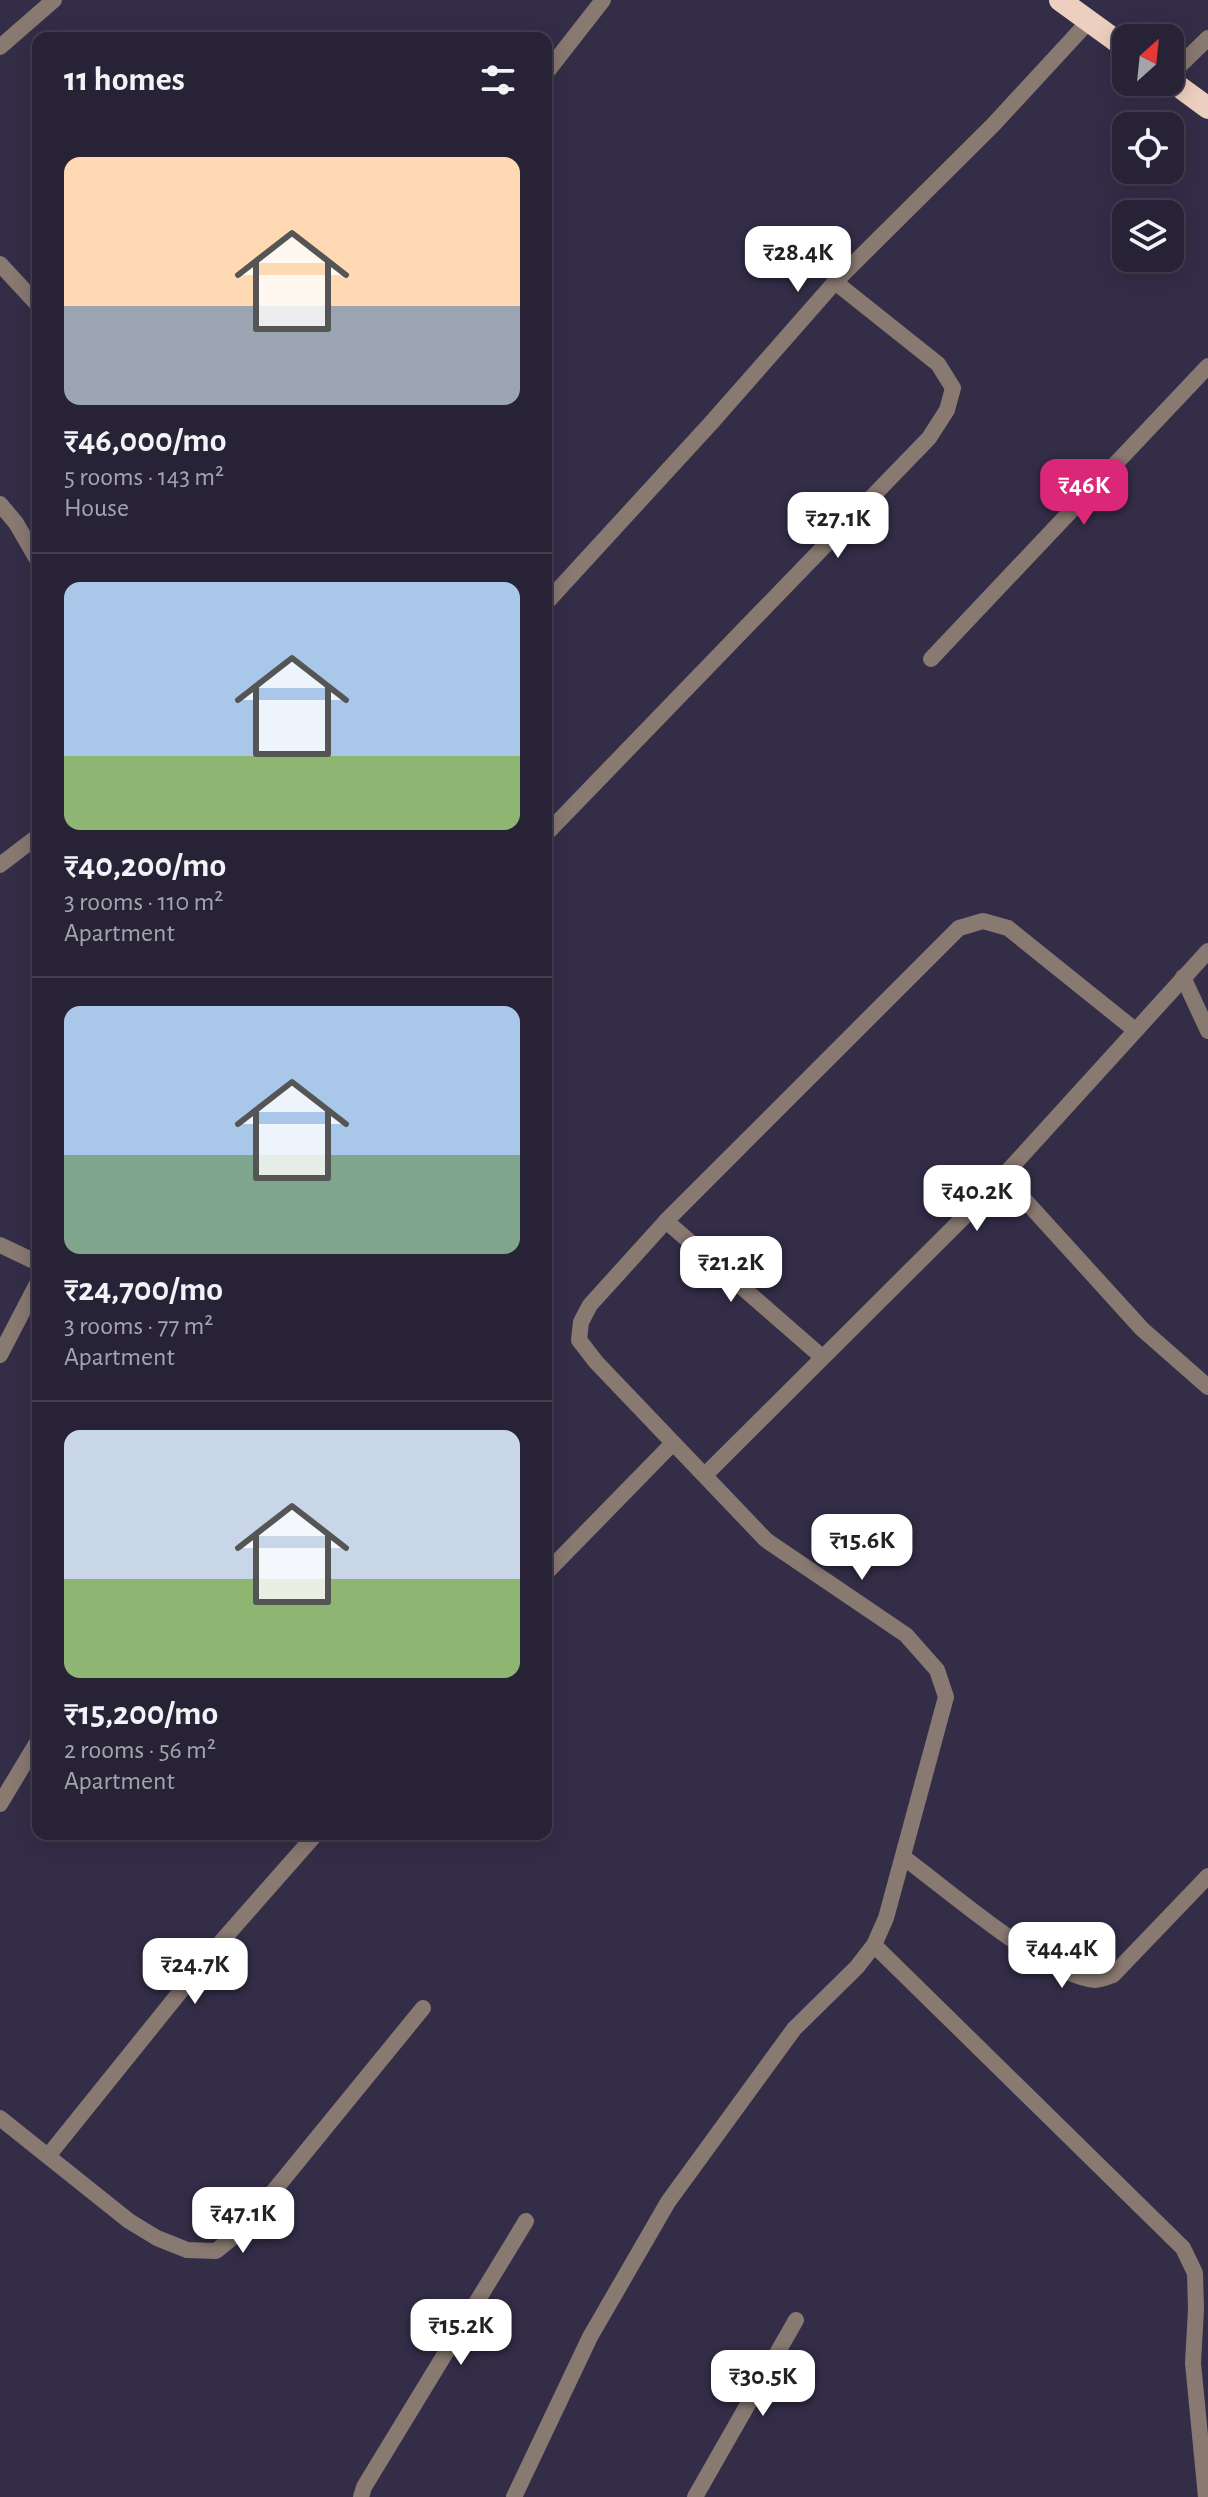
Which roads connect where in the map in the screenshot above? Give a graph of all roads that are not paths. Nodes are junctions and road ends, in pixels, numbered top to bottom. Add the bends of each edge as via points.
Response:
1 (54, 0) edge
2 (603, 0) edge
3 (1060, 0) edge
4 (1089, 21) junction
5 (1112, 38) edge
6 (1208, 38) edge
7 (1, 45) edge
8 (1184, 63) edge
9 (552, 65) edge
10 (1184, 89) edge
11 (1208, 108) edge
12 (0, 264) edge
13 (835, 282) junction
14 (32, 299) edge
15 (1208, 366) edge
16 (0, 504) edge
17 (32, 551) edge
18 (552, 596) edge
19 (931, 659) dead end
20 (552, 828) edge
21 (32, 841) edge
22 (0, 865) edge
23 (1208, 951) edge
24 (1183, 977) junction
25 (1135, 1030) junction
26 (1208, 1031) edge
27 (1003, 1176) junction
28 (666, 1221) junction
29 (0, 1245) edge
30 (32, 1260) edge
31 (32, 1294) edge
32 (0, 1355) edge
33 (822, 1357) junction
34 (1208, 1387) edge
35 (673, 1443) junction
36 (705, 1475) junction
37 (552, 1567) edge
38 (32, 1751) edge
39 (0, 1804) edge
40 (311, 1840) edge
41 (903, 1857) junction
42 (1208, 1876) edge
43 (874, 1945) junction
44 (423, 2008) dead end
45 (0, 2118) edge
46 (48, 2156) junction
47 (526, 2221) dead end
48 (796, 2320) dead end
49 (1208, 2346) edge
50 (1193, 2363) junction
51 (361, 2497) edge
52 (514, 2497) edge
53 (695, 2497) edge
54 (1206, 2497) edge

1 - 7 street
2 - 9 street
3 - 4 highway
4 - 5 highway
4 - 13 street
6 - 8 street
10 - 11 highway
12 - 14 street
13 - 18 street
13 - 20 street via 938,364 953,388 947,410 929,438
15 - 19 street
16 - 17 street
21 - 22 street
23 - 24 street
24 - 25 street
24 - 26 street
25 - 27 street
25 - 28 street via 1008,928 983,921 959,928
27 - 33 street
27 - 34 street via 1142,1329
28 - 33 street
28 - 35 street via 590,1305 579,1340
29 - 30 street
31 - 32 street
33 - 36 street
35 - 36 street
35 - 37 street
36 - 41 street via 766,1540 906,1635 937,1670 946,1697
38 - 39 street
40 - 46 street via 213,1951
41 - 42 street via 1032,1954 1097,1980 1113,1975
41 - 43 street
43 - 50 street via 1183,2248 1195,2273
43 - 52 street via 794,2029 668,2202 590,2337
44 - 46 street via 242,2230 216,2251 187,2250 157,2238
45 - 46 street
47 - 51 street
48 - 53 street
49 - 50 street
50 - 54 street

